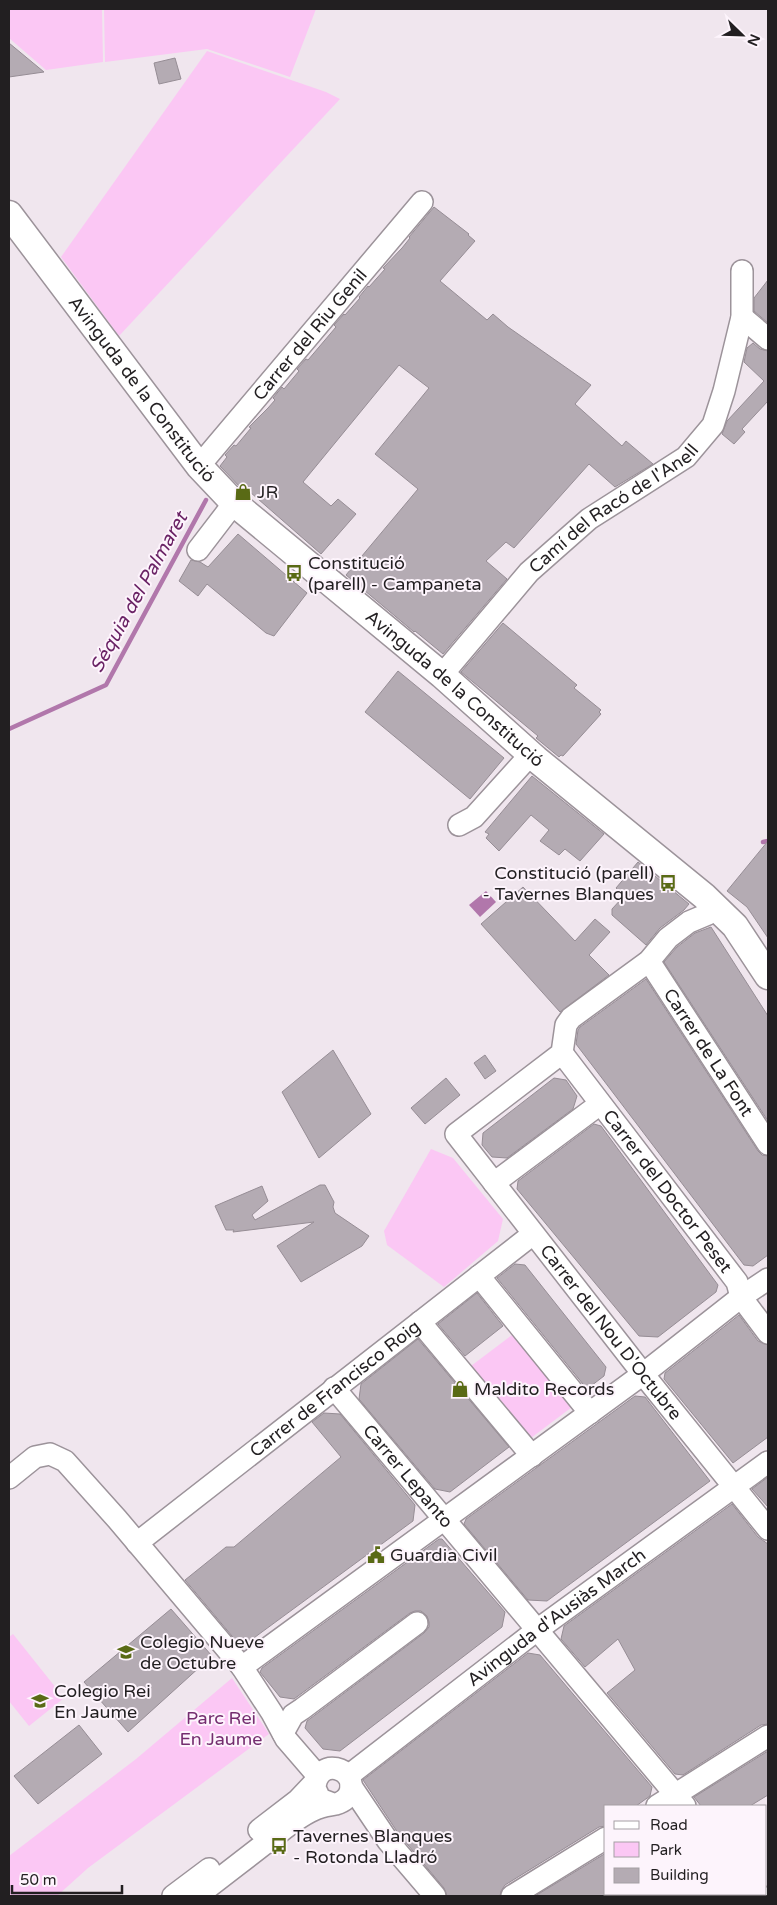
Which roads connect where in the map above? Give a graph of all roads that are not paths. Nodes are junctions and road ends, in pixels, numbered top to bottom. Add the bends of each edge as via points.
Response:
1 (422, 202) dead end
2 (9, 214) edge
3 (742, 271) dead end
4 (742, 317) junction
5 (768, 339) edge
6 (198, 466) junction
7 (234, 503) junction
8 (198, 550) dead end
9 (442, 675) junction
10 (531, 754) junction
11 (459, 825) dead end
12 (709, 901) junction
13 (649, 961) junction
14 (768, 976) edge
15 (562, 1053) junction
16 (600, 1104) junction
17 (768, 1144) edge
18 (494, 1183) junction
19 (533, 1234) junction
20 (479, 1276) junction
21 (768, 1280) edge
22 (741, 1297) junction
23 (420, 1322) junction
24 (768, 1333) edge
25 (644, 1374) junction
26 (334, 1388) junction
27 (590, 1413) junction
28 (532, 1456) junction
29 (768, 1462) edge
30 (9, 1478) edge
31 (735, 1486) junction
32 (445, 1520) junction
33 (768, 1529) edge
34 (137, 1543) junction
35 (417, 1623) dead end
36 (537, 1630) junction
37 (242, 1667) junction
38 (288, 1724) junction
39 (768, 1736) edge
40 (316, 1779) junction
41 (343, 1792) junction
42 (680, 1800) edge
43 (661, 1805) edge
44 (604, 1839) edge
45 (173, 1896) edge
46 (197, 1896) edge
47 (435, 1896) edge
48 (512, 1896) edge

1 - 6 street, Carrer del Riu Genil
2 - 6 main road, Avinguda de la Constitució
3 - 4 street, Camí del Racó de l'Anell
4 - 5 street
4 - 9 street, Camí del Racó de l'Anell via 713,425 688,455 589,519 529,572
6 - 7 main road, Avinguda de la Constitució
7 - 8 street
7 - 9 main road, Avinguda de la Constitució
9 - 10 main road, Avinguda de la Constitució
10 - 11 street via 474,817
10 - 12 main road, Avinguda de la Constitució
12 - 13 street via 708,914 689,922 668,938
12 - 14 main road, Avinguda de la Constitució via 735,926
13 - 15 street via 571,1018 566,1025
13 - 17 street, Carrer de La Font
15 - 16 street, Carrer del Doctor Peset
15 - 18 street, Carrer del Nou D'Octubre via 456,1134
16 - 18 street
16 - 22 street, Carrer del Doctor Peset via 737,1282
18 - 19 street, Carrer del Nou D'Octubre
19 - 20 street, Carrer de Francisco Roig
19 - 25 street, Carrer del Nou D'Octubre
20 - 23 street, Carrer de Francisco Roig
20 - 27 street
21 - 22 street
22 - 24 street, Carrer del Doctor Peset
22 - 25 street
23 - 26 street, Carrer de Francisco Roig
23 - 28 street
25 - 27 street
25 - 31 street, Carrer del Nou D'Octubre
26 - 32 street, Carrer Lepanto
26 - 34 street, Carrer de Francisco Roig
27 - 28 street
28 - 32 street
29 - 31 street, Avinguda d'Ausiàs March
30 - 34 street via 35,1457 50,1454 65,1461
31 - 33 street, Carrer del Nou D'Octubre
31 - 36 street, Avinguda d'Ausiàs March
32 - 36 street, Carrer Lepanto
32 - 37 street
34 - 37 street
35 - 38 street via 302,1709
36 - 41 street, Avinguda d'Ausiàs March
36 - 42 street, Carrer Lepanto
37 - 38 street via 272,1713
38 - 40 street
39 - 42 street
40 - 41 street via 315,1788 320,1799
40 - 41 street via 328,1768 343,1771
40 - 45 street via 298,1800
41 - 46 street, Avinguda d'Ausiàs March via 285,1828
41 - 47 street
42 - 43 street
44 - 48 street

